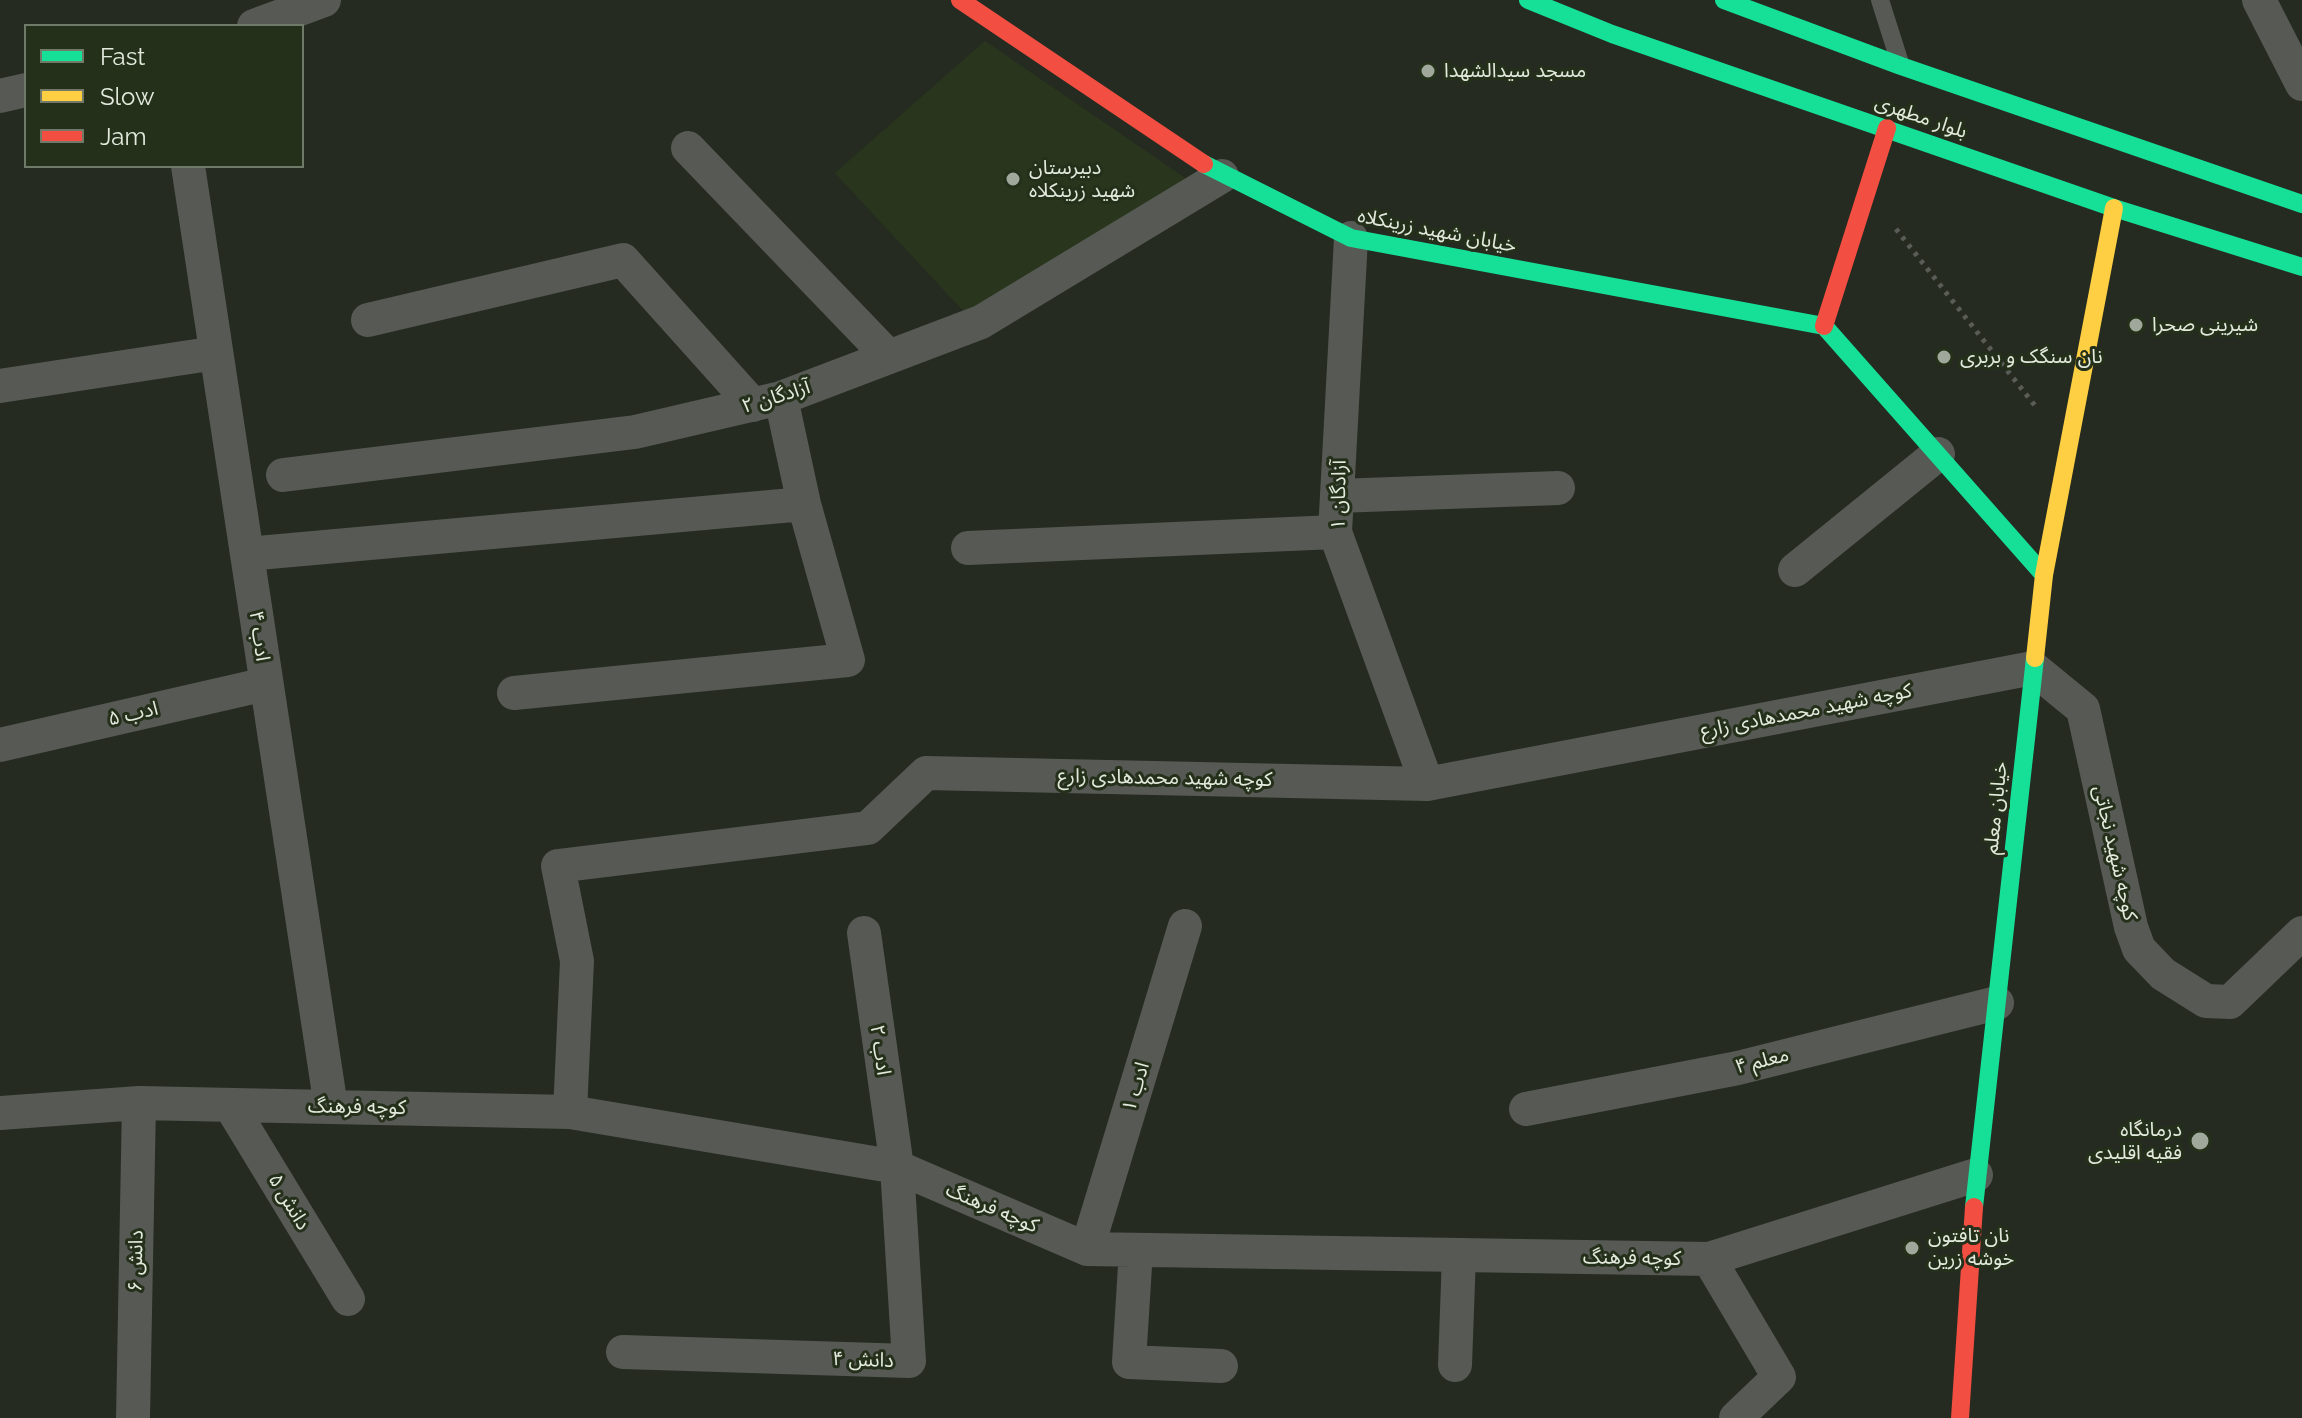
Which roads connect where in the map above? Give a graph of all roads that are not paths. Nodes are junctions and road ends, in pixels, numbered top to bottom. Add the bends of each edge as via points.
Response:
1 (324, 0) edge
2 (960, 0) edge
3 (1528, 0) edge
4 (1724, 0) edge
5 (1880, 0) edge
6 (2259, 0) edge
7 (259, 24) edge
8 (1901, 66) junction
9 (2302, 84) edge
10 (24, 90) edge
11 (0, 96) edge
12 (1887, 128) junction
13 (688, 148) dead end
14 (188, 168) edge
15 (1222, 176) junction
16 (2302, 204) edge
17 (2114, 208) junction
18 (1351, 238) junction
19 (2302, 267) edge
20 (368, 320) dead end
21 (1824, 326) junction
22 (216, 353) junction
23 (889, 357) junction
24 (0, 386) edge
25 (767, 401) junction
26 (1938, 454) junction
27 (283, 475) dead end
28 (1558, 488) dead end
29 (1337, 496) junction
30 (804, 504) junction
31 (1335, 532) junction
32 (968, 548) dead end
33 (247, 554) junction
34 (1795, 570) dead end
35 (2044, 575) junction
36 (2033, 668) junction
37 (266, 684) junction
38 (514, 693) dead end
39 (0, 745) edge
40 (1427, 784) junction
41 (1185, 926) dead end
42 (864, 933) dead end
43 (2302, 933) edge
44 (1997, 1003) junction
45 (139, 1103) junction
46 (230, 1105) junction
47 (331, 1107) junction
48 (1526, 1109) dead end
49 (570, 1112) junction
50 (0, 1113) edge
51 (897, 1167) junction
52 (1976, 1175) junction
53 (1087, 1249) junction
54 (1136, 1250) junction
55 (1459, 1255) junction
56 (1709, 1259) junction
57 (348, 1299) dead end
58 (623, 1352) dead end
59 (1455, 1365) dead end
60 (1221, 1366) dead end
61 (133, 1418) edge
62 (1736, 1418) edge
63 (1960, 1418) edge

1 - 7 street
2 - 15 street, خیابان شهید زرینکلاه
3 - 12 street, بلوار مطهری
4 - 8 street, بلوار مطهری
5 - 8 lane
6 - 9 street
8 - 16 street, بلوار مطهری
10 - 11 street
12 - 17 street, بلوار مطهری
12 - 21 street
13 - 23 street
14 - 22 street, ادب ۴
15 - 18 street, خیابان شهید زرینکلاه
15 - 23 street, آزادگان ۲ via 981,322
17 - 19 street, بلوار مطهری
17 - 35 street, خیابان معلم
18 - 21 street, خیابان شهید زرینکلاه
18 - 29 street, آزادگان ۱
20 - 25 street via 623,260
21 - 26 street
22 - 24 street
22 - 33 street, ادب ۴
23 - 25 street, آزادگان ۲
25 - 27 street, آزادگان ۲ via 635,432
25 - 30 street
26 - 34 street
26 - 35 street
28 - 29 street
29 - 31 street, آزادگان ۱
30 - 33 street
30 - 38 street via 848,660
31 - 32 street
31 - 40 street, آزادگان ۱
33 - 37 street, ادب ۴
35 - 36 street, خیابان معلم
36 - 40 street, کوچه شهید محمدهادی زارع
36 - 43 street, کوچه شهید نجاتی via 2083,709 2131,927 2139,949 2163,974 2206,1001 2230,1002
36 - 44 street, خیابان معلم
37 - 39 street, ادب ۵
37 - 47 street, ادب ۴
40 - 49 street, کوچه شهید محمدهادی زارع via 926,773 868,828 558,866 577,961
41 - 53 street, ادب ۱
42 - 51 street, ادب ۲
44 - 48 street, معلم ۴ via 1738,1068
44 - 52 street, خیابان معلم
45 - 46 street, کوچه فرهنگ
45 - 50 street, کوچه فرهنگ
45 - 61 street, دانش ۶
46 - 47 street, کوچه فرهنگ
46 - 57 street, دانش ۵
47 - 49 street, کوچه فرهنگ
49 - 51 street, کوچه فرهنگ
51 - 53 street, کوچه فرهنگ
51 - 58 street, دانش ۴ via 909,1361
52 - 56 street, کوچه فرهنگ
52 - 63 street, خیابان معلم
53 - 54 street, کوچه فرهنگ
54 - 55 street, کوچه فرهنگ
54 - 60 street via 1129,1362
55 - 56 street, کوچه فرهنگ
55 - 59 street
56 - 62 street via 1779,1377

